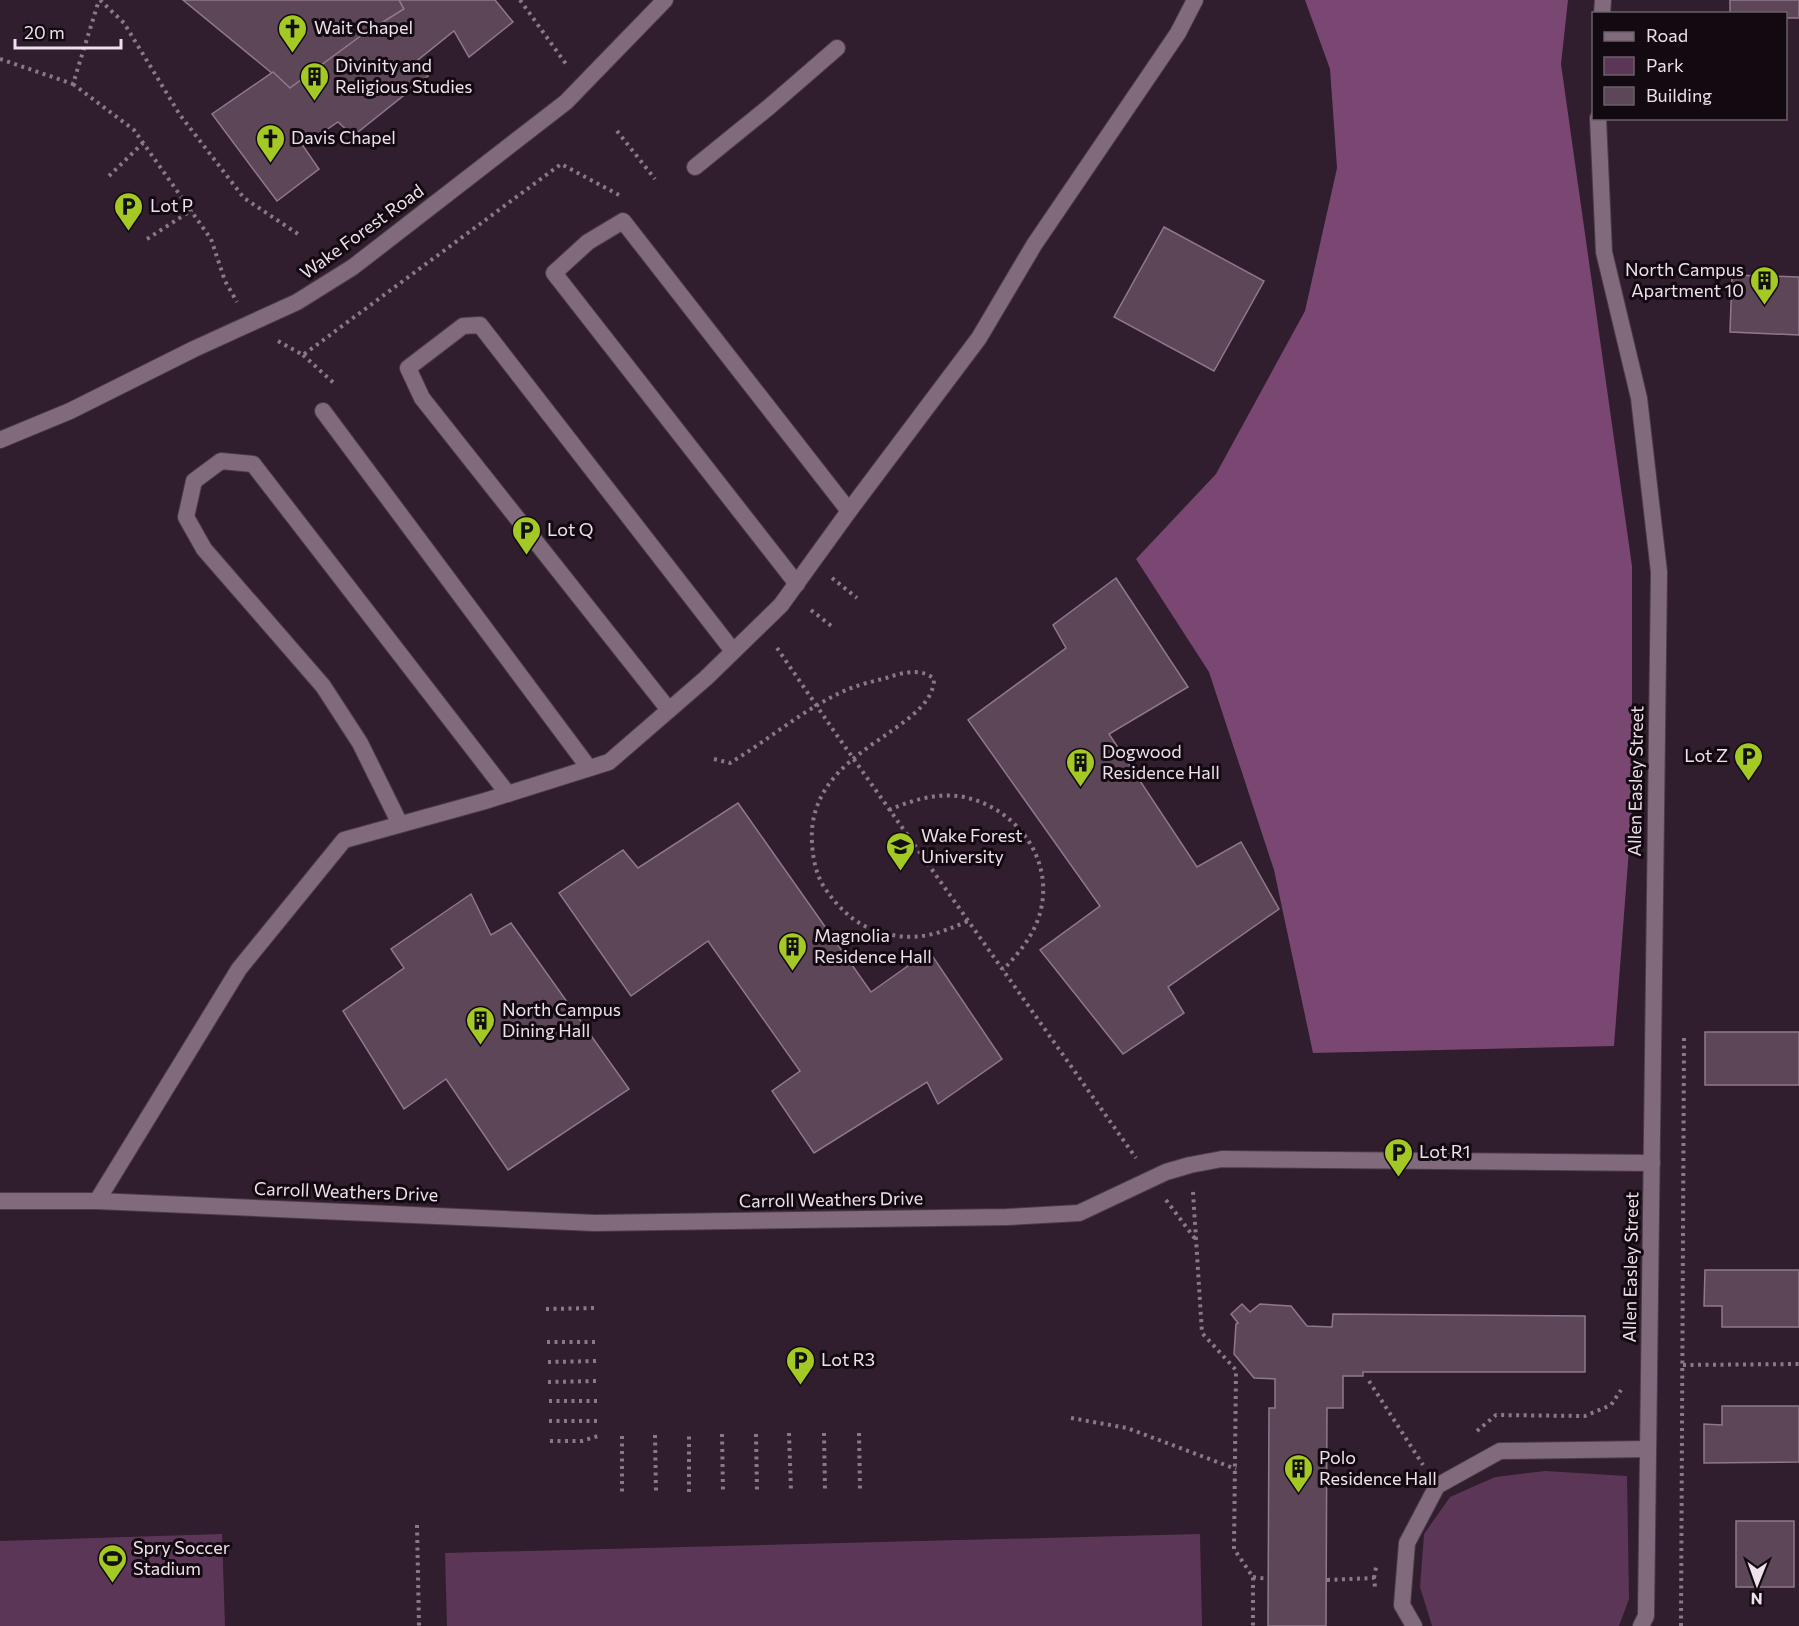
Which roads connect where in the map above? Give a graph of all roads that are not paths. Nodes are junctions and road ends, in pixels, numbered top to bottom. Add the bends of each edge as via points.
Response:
1 (665, 0) edge
2 (1195, 0) edge
3 (837, 48) dead end
4 (1598, 120) edge
5 (695, 167) dead end
6 (323, 411) dead end
7 (0, 440) edge
8 (849, 511) junction
9 (796, 584) junction
10 (734, 651) junction
11 (669, 710) junction
12 (589, 768) junction
13 (508, 794) junction
14 (400, 824) junction
15 (1652, 1163) junction
16 (0, 1201) edge
17 (97, 1201) junction
18 (1648, 1449) junction
19 (1414, 1626) edge
20 (1641, 1626) edge

1 - 7 street, Wake Forest Road via 566,102 353,267 297,302 70,411
2 - 8 street via 1178,33 1034,245 980,338
3 - 5 street
4 - 15 street, Allen Easley Street via 1604,252 1639,398 1659,572
6 - 12 street
8 - 9 street
8 - 9 street via 623,221 588,242 554,273
9 - 10 street via 781,605
10 - 11 street
10 - 11 street via 480,325 463,326 408,368 422,399
11 - 12 street via 609,762
12 - 13 street
13 - 14 street
13 - 14 street via 253,464 221,461 194,481 186,517 204,549 323,686 360,743
14 - 17 street via 344,840 239,969
15 - 17 street, Carroll Weathers Drive via 1222,1159 1166,1172 1079,1213 1017,1217 595,1222
15 - 18 street, Allen Easley Street
16 - 17 street, Carroll Weathers Drive
18 - 19 street via 1500,1451 1437,1486 1407,1543 1402,1605
18 - 20 street, Allen Easley Street via 1646,1616

